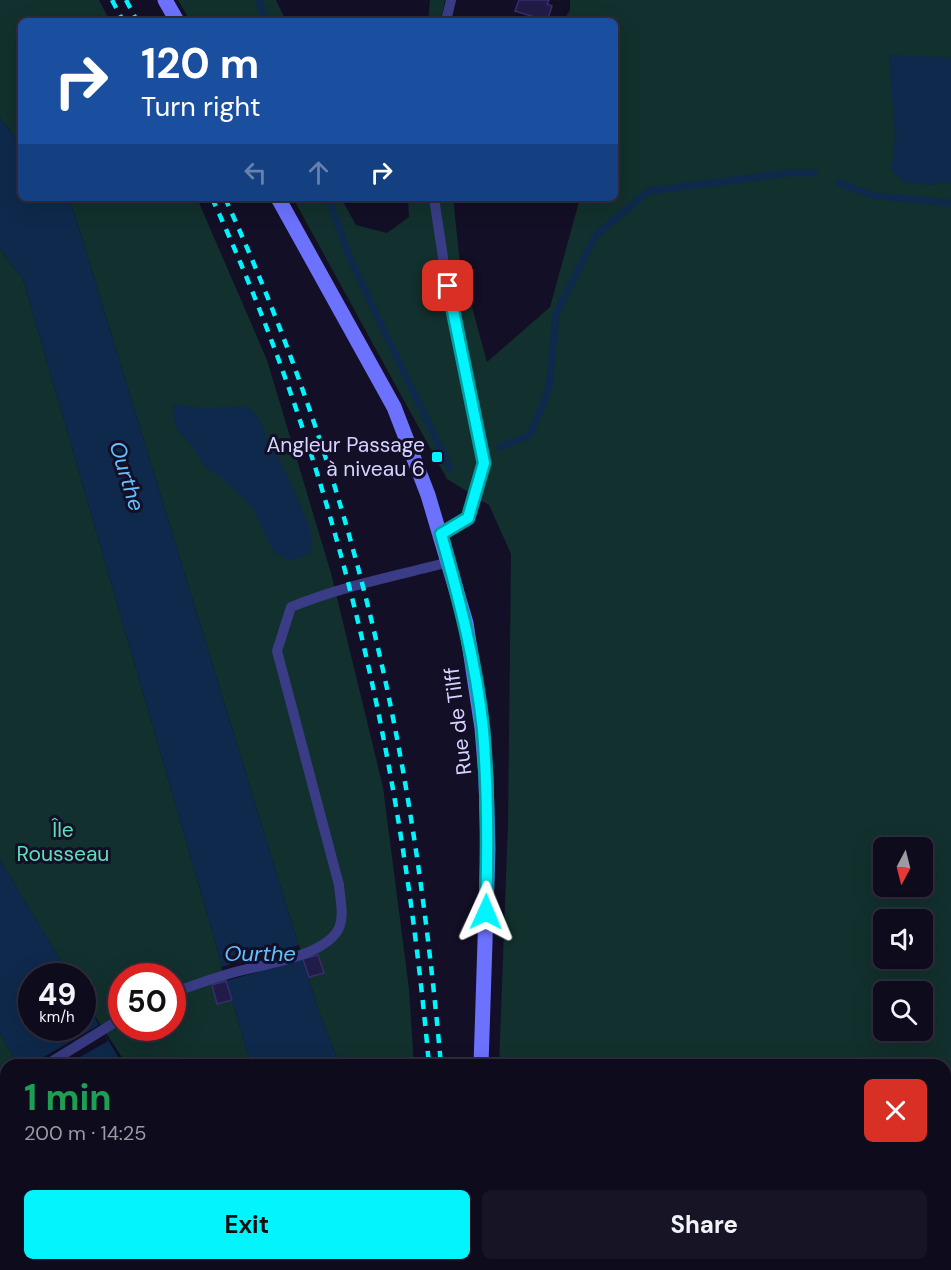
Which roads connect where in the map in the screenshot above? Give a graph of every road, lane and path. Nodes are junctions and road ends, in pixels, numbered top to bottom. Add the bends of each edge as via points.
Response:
1 (165, 0) edge
2 (451, 0) edge
3 (175, 18) edge
4 (447, 18) edge
5 (280, 201) edge
6 (434, 201) edge
7 (441, 534) junction
8 (449, 562) junction
9 (186, 988) edge
10 (108, 1027) edge
11 (56, 1059) edge
12 (482, 1059) edge

1 - 3 main road
2 - 4 lane
5 - 7 main road, Rue de Tilff via 394,407
6 - 7 lane via 484,463 468,518
7 - 8 main road, Rue de Tilff
8 - 9 lane via 291,607 277,651 339,885 342,917 328,942 302,954
8 - 12 main road, Rue de Tilff via 466,622 486,778
10 - 11 lane

